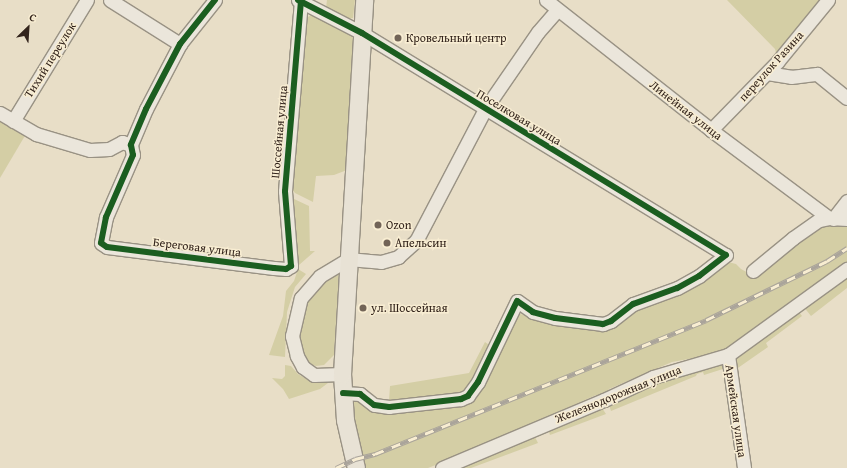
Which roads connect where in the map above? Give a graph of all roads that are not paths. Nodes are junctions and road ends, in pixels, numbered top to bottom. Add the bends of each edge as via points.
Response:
1 (87, 0) edge
2 (110, 0) edge
3 (215, 0) edge
4 (300, 0) edge
5 (364, 0) edge
6 (546, 0) edge
7 (828, 0) edge
8 (557, 10) junction
9 (362, 33) junction
10 (180, 44) junction
11 (767, 73) junction
12 (847, 98) edge
13 (485, 109) junction
14 (0, 113) edge
15 (13, 121) junction
16 (711, 130) junction
17 (131, 144) junction
18 (847, 201) edge
19 (831, 218) junction
20 (847, 219) edge
21 (348, 259) junction
22 (291, 266) joint
23 (847, 270) edge
24 (753, 271) dead end
25 (728, 355) junction
26 (342, 374) junction
27 (342, 393) junction
28 (356, 468) edge
29 (442, 468) edge
30 (744, 468) edge

1 - 15 street, Тихий переулок
2 - 10 street
3 - 10 street
4 - 9 street, Поселковая улица
4 - 22 street, Шоссейная улица via 285,191
5 - 9 main road
6 - 8 street, Линейная улица
7 - 11 street, переулок Разина
8 - 13 street via 538,32
8 - 16 street, Линейная улица
9 - 13 street, Поселковая улица
9 - 21 main road
10 - 17 street
11 - 12 street via 792,77 817,74
11 - 16 street, переулок Разина
13 - 21 street via 416,241 398,257 381,262
13 - 27 street, Поселковая улица via 726,255 699,276 677,288 633,304 603,324 555,318 533,312 517,301 478,382 468,396 461,399 389,407 374,405 360,394
14 - 15 street
15 - 17 street via 36,134 90,150 109,148 122,142
16 - 19 street, Линейная улица
17 - 22 street, Береговая улица via 133,155 106,217 101,243 107,246 274,268 286,269
18 - 19 street
19 - 20 street
19 - 24 street via 819,220 807,228
21 - 26 main road
21 - 26 street via 320,276 301,298 292,336 296,356 314,375
23 - 25 street, Железнодорожная улица
25 - 29 street, Железнодорожная улица via 653,377
25 - 30 street, Армейская улица
26 - 27 main road
27 - 28 main road via 345,420

